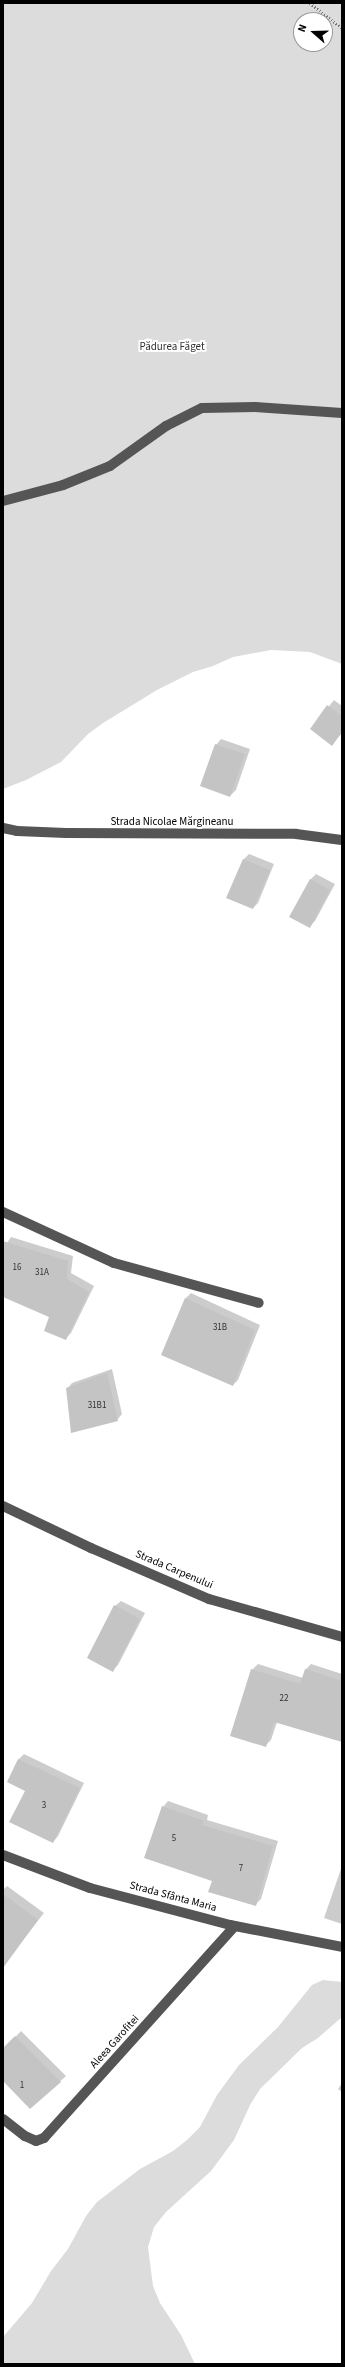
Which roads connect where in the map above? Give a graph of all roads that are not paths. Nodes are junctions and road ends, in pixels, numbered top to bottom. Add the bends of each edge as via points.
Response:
1 (342, 413) edge
2 (3, 501) edge
3 (4, 831) edge
4 (342, 840) edge
5 (3, 1212) edge
6 (259, 1304) dead end
7 (3, 1506) edge
8 (342, 1637) edge
9 (3, 1855) edge
10 (235, 1926) junction
11 (342, 1946) edge
12 (3, 2119) edge

1 - 2 street via 255,407 202,408 166,426 110,466 63,485
3 - 4 street, Strada Nicolae Mărgineanu via 296,834
5 - 6 street via 114,1263
7 - 8 street, Strada Carpenului via 91,1548 209,1599
9 - 10 street, Strada Sfânta Maria via 90,1888
10 - 11 street, Strada Sfânta Maria
10 - 12 street, Aleea Garofitei via 44,2138 36,2141 25,2136

